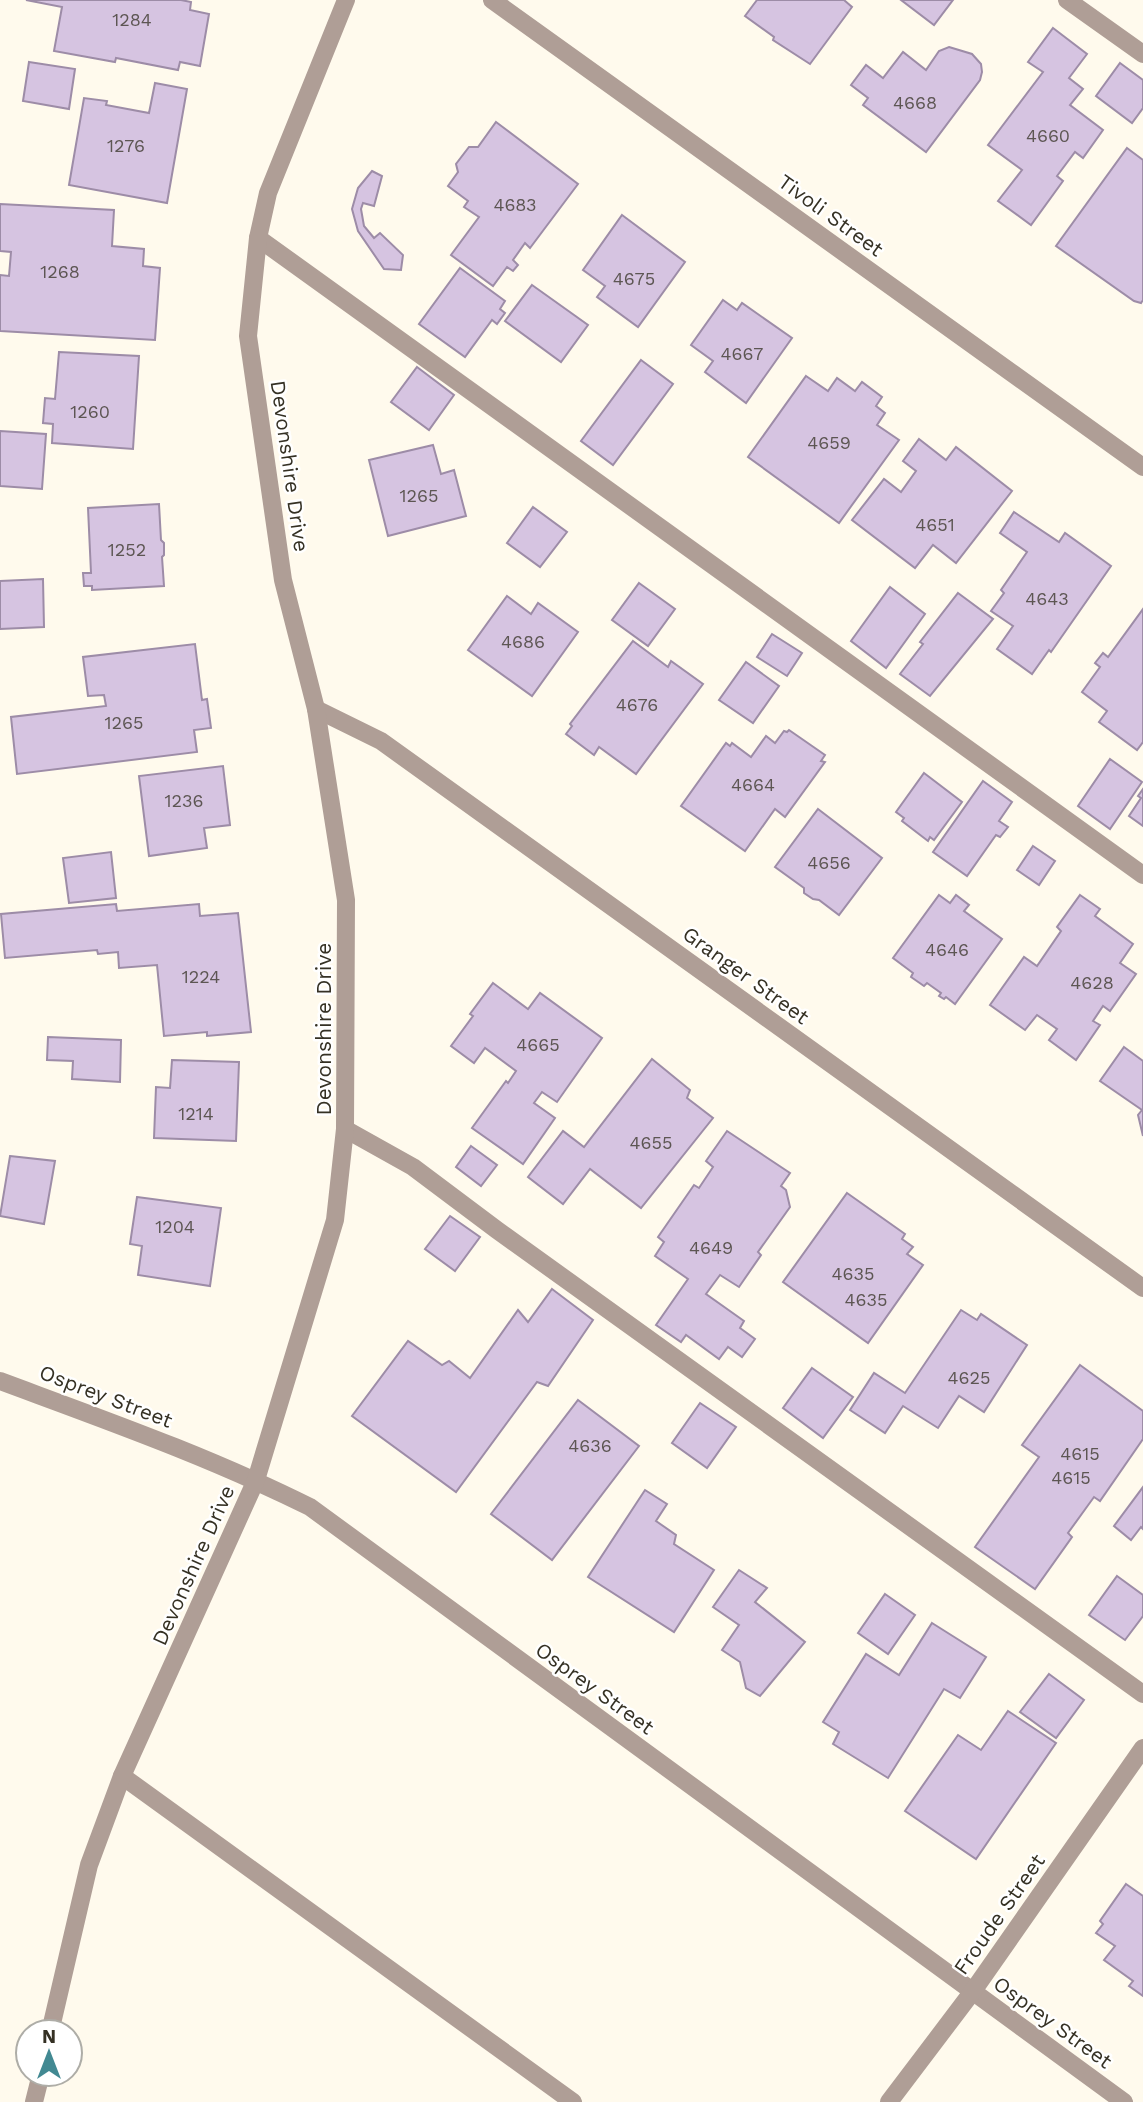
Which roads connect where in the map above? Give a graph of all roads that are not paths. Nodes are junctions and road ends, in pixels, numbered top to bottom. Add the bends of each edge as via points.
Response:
1 (346, 0) edge
2 (492, 0) edge
3 (1067, 0) edge
4 (1143, 54) edge
5 (258, 238) junction
6 (1143, 467) edge
7 (316, 709) junction
8 (1143, 875) edge
9 (345, 1129) junction
10 (1143, 1288) edge
11 (0, 1381) edge
12 (256, 1480) junction
13 (1143, 1693) edge
14 (1143, 1748) edge
15 (122, 1776) junction
16 (973, 1991) junction
17 (53, 2018) edge
18 (573, 2102) edge
19 (888, 2102) edge
20 (1124, 2102) edge

1 - 5 street, Devonshire Drive via 268,193
2 - 6 street, Tivoli Street
3 - 4 street
5 - 7 street, Devonshire Drive via 248,336 283,580
5 - 8 street
7 - 9 street, Devonshire Drive via 346,900
7 - 10 street, Granger Street via 381,741
9 - 12 street, Devonshire Drive via 335,1220
9 - 13 street via 413,1167
11 - 12 street, Osprey Street
12 - 15 street, Devonshire Drive
12 - 16 street, Osprey Street via 310,1507
14 - 16 street, Froude Street
15 - 17 street, Devonshire Drive via 89,1865
15 - 18 street
16 - 19 street, Froude Street
16 - 20 street, Osprey Street

